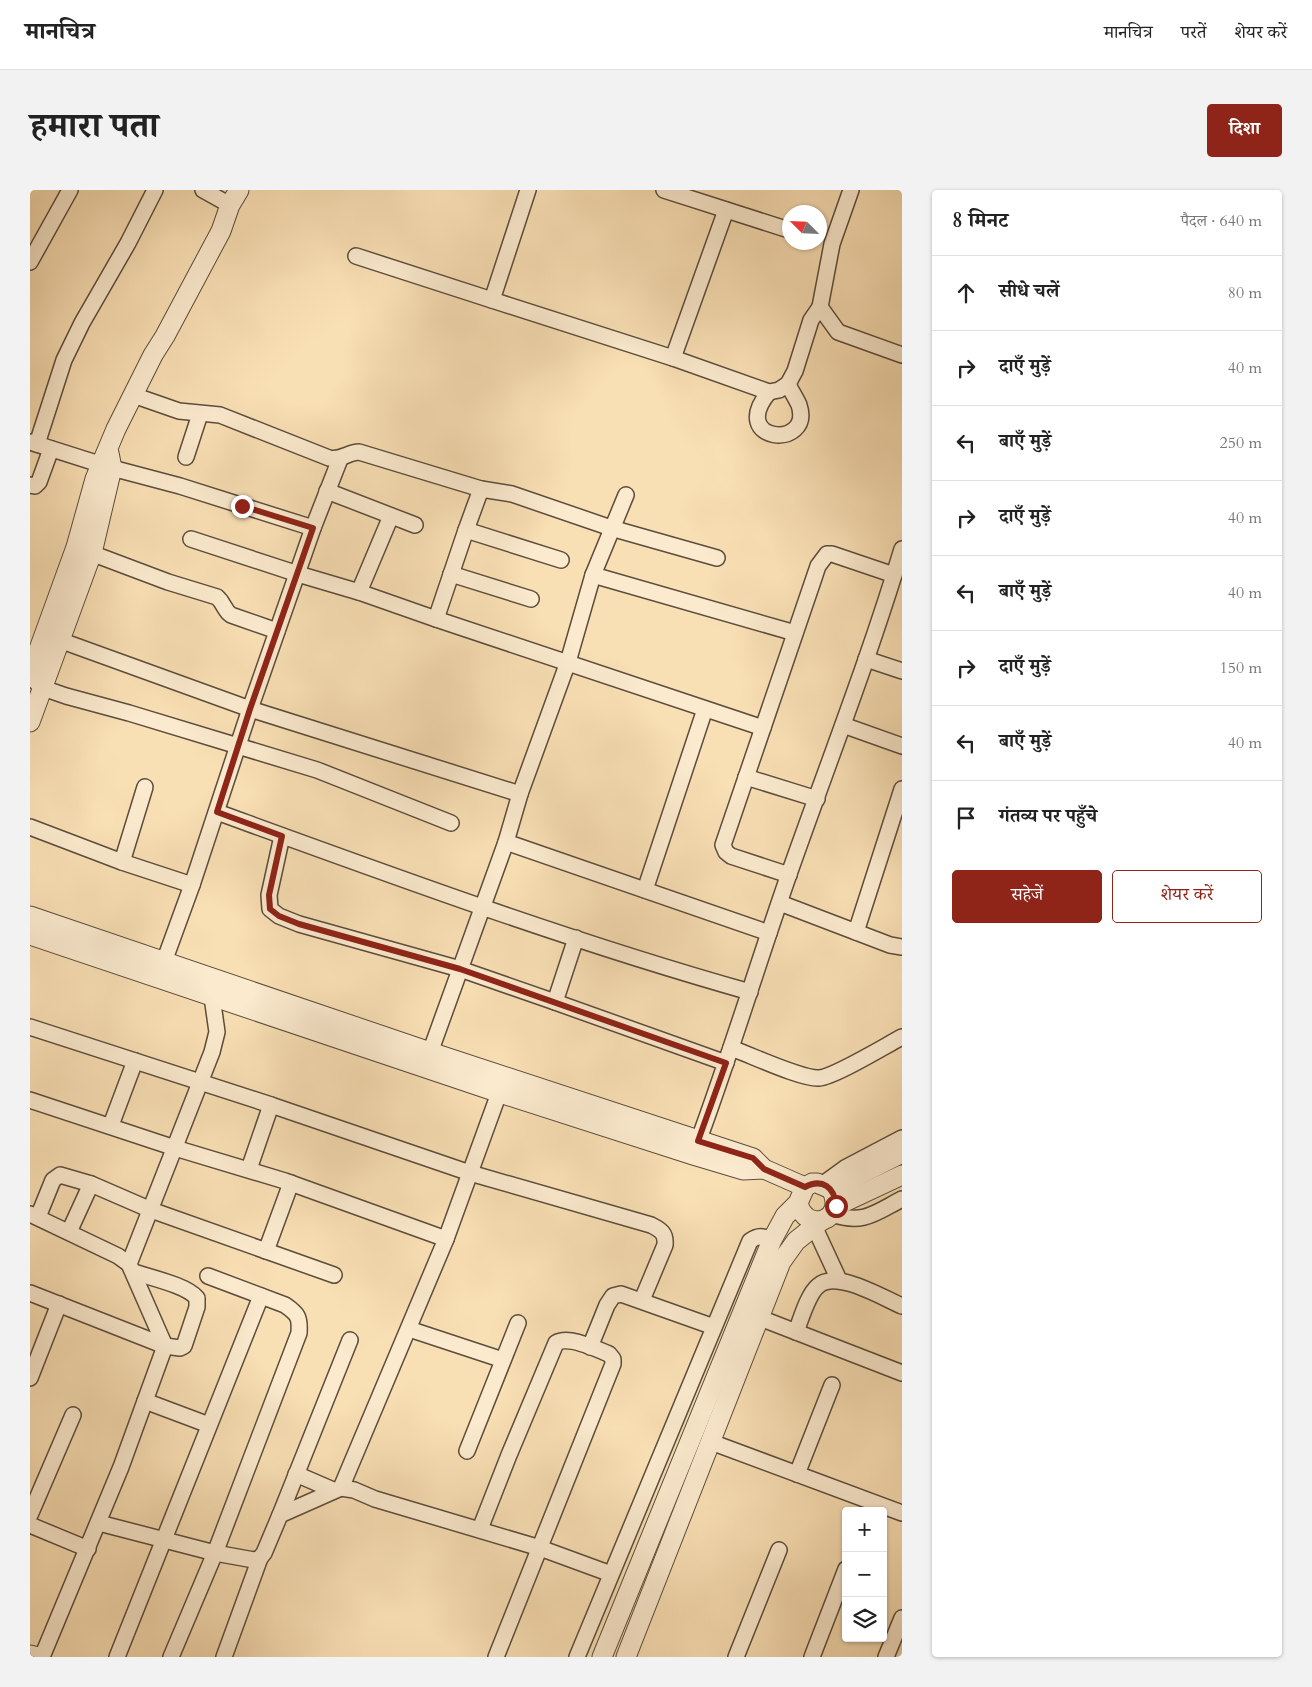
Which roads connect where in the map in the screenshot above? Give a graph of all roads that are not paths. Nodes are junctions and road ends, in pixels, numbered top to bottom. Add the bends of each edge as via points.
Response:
1 (70, 190) edge
2 (155, 190) edge
3 (203, 190) edge
4 (528, 190) edge
5 (851, 190) edge
6 (670, 191) edge
7 (235, 198) edge
8 (726, 210) junction
9 (782, 228) edge
10 (827, 240) edge
11 (825, 250) edge
12 (356, 256) dead end
13 (30, 262) edge
14 (492, 300) junction
15 (820, 307) junction
16 (902, 355) edge
17 (673, 358) junction
18 (788, 384) junction
19 (136, 389) junction
20 (770, 392) junction
21 (200, 414) junction
22 (39, 445) edge
23 (186, 457) dead end
24 (340, 459) junction
25 (107, 461) junction
26 (30, 485) edge
27 (481, 489) junction
28 (327, 491) junction
29 (626, 495) dead end
30 (390, 516) junction
31 (415, 525) dead end
32 (313, 528) junction
33 (611, 528) junction
34 (466, 530) junction
35 (191, 538) dead end
36 (902, 549) edge
37 (84, 550) junction
38 (717, 558) dead end
39 (561, 560) dead end
40 (298, 574) junction
41 (451, 574) junction
42 (593, 575) junction
43 (894, 575) junction
44 (360, 592) junction
45 (530, 600) dead end
46 (436, 619) junction
47 (277, 631) junction
48 (795, 632) junction
49 (52, 638) junction
50 (866, 659) junction
51 (568, 662) junction
52 (902, 670) edge
53 (34, 679) edge
54 (250, 709) junction
55 (705, 709) junction
56 (30, 722) edge
57 (843, 725) junction
58 (763, 728) junction
59 (902, 746) edge
60 (239, 747) junction
61 (746, 777) junction
62 (145, 787) dead end
63 (902, 789) edge
64 (520, 794) junction
65 (817, 799) junction
66 (217, 812) junction
67 (451, 823) dead end
68 (30, 827) edge
69 (282, 836) junction
70 (506, 842) junction
71 (122, 862) junction
72 (789, 875) junction
73 (192, 885) junction
74 (645, 890) junction
75 (780, 903) junction
76 (483, 907) junction
77 (30, 916) edge
78 (856, 932) junction
79 (769, 933) junction
80 (30, 936) edge
81 (576, 938) junction
82 (902, 947) edge
83 (460, 969) junction
84 (161, 970) junction
85 (750, 992) junction
86 (212, 997) junction
87 (555, 1002) junction
88 (30, 1027) edge
89 (902, 1037) edge
90 (731, 1048) junction
91 (427, 1059) junction
92 (134, 1061) junction
93 (726, 1063) junction
94 (201, 1082) junction
95 (503, 1084) junction
96 (30, 1100) edge
97 (272, 1105) junction
98 (111, 1125) junction
99 (902, 1138) edge
100 (175, 1148) junction
101 (695, 1148) junction
102 (902, 1153) edge
103 (249, 1169) junction
104 (770, 1171) junction
105 (470, 1173) junction
106 (902, 1175) edge
107 (291, 1183) junction
108 (90, 1184) junction
109 (902, 1199) edge
110 (796, 1202) junction
111 (826, 1207) junction
112 (151, 1210) junction
113 (34, 1215) edge
114 (69, 1232) junction
115 (446, 1239) junction
116 (772, 1240) junction
117 (266, 1251) junction
118 (132, 1268) junction
119 (334, 1275) dead end
120 (208, 1276) dead end
121 (839, 1280) junction
122 (30, 1292) edge
123 (261, 1296) junction
124 (642, 1300) junction
125 (59, 1304) junction
126 (902, 1306) edge
127 (760, 1318) junction
128 (518, 1324) dead end
129 (714, 1327) junction
130 (409, 1329) junction
131 (796, 1332) junction
132 (350, 1340) dead end
133 (165, 1346) junction
134 (590, 1347) junction
135 (503, 1360) junction
136 (902, 1373) edge
137 (30, 1378) edge
138 (832, 1385) dead end
139 (145, 1401) junction
140 (73, 1415) dead end
141 (209, 1425) junction
142 (711, 1442) junction
143 (467, 1451) dead end
144 (296, 1474) junction
145 (797, 1474) junction
146 (337, 1489) junction
147 (870, 1506) edge
148 (902, 1513) edge
149 (30, 1515) edge
150 (280, 1515) junction
151 (99, 1522) junction
152 (30, 1525) edge
153 (480, 1529) junction
154 (163, 1540) junction
155 (540, 1548) junction
156 (88, 1549) junction
157 (779, 1550) dead end
158 (215, 1553) junction
159 (260, 1558) junction
160 (611, 1574) junction
161 (842, 1579) edge
162 (902, 1618) edge
163 (30, 1656) edge
164 (38, 1657) edge
165 (42, 1657) edge
166 (117, 1657) edge
167 (171, 1657) edge
168 (224, 1657) edge
169 (496, 1657) edge
170 (577, 1657) edge
171 (602, 1657) edge
172 (626, 1657) edge
173 (736, 1657) edge
174 (812, 1657) edge
175 (886, 1657) edge

1 - 13 street
2 - 22 street via 64,360
3 - 7 street
4 - 14 street
5 - 10 street
6 - 8 street
7 - 19 street via 221,231
8 - 9 street
8 - 17 street
11 - 15 street
12 - 14 street
14 - 17 street
15 - 16 street via 838,332
15 - 18 street via 811,320
17 - 20 street
18 - 20 street
18 - 20 street via 800,412 795,430 784,436 770,434 761,427 758,419 758,410
19 - 21 street via 179,411
19 - 25 street via 116,429
21 - 23 street
21 - 24 street via 220,415 329,458
22 - 25 street
22 - 26 street via 39,482 35,486
24 - 27 street via 359,452
24 - 28 street
25 - 32 street
25 - 37 street via 95,479
27 - 33 street via 512,494
27 - 34 street
28 - 30 street
28 - 32 street
29 - 33 street
30 - 31 street
30 - 44 street
32 - 40 street
33 - 38 street
33 - 42 street
34 - 39 street
34 - 41 street
35 - 40 street
36 - 43 street
37 - 47 street via 217,597 230,616
37 - 49 street
40 - 44 street
40 - 47 street
41 - 45 street
41 - 46 street
42 - 48 street
42 - 51 street
43 - 48 street via 827,554 818,566
43 - 50 street
44 - 46 street
46 - 51 street
47 - 54 street
48 - 58 street
49 - 53 street
49 - 54 street
50 - 52 street
50 - 57 street
51 - 55 street
51 - 64 street
53 - 56 street
53 - 60 street
54 - 60 street
54 - 64 street
55 - 58 street
55 - 74 street
57 - 59 street
57 - 65 street
58 - 61 street
60 - 66 street
60 - 67 street via 318,770
61 - 65 street
61 - 72 street via 725,837 723,845 726,852
62 - 71 street
63 - 78 street
64 - 70 street
65 - 72 street
66 - 69 street
66 - 73 street
68 - 71 street
69 - 76 street
69 - 83 street via 269,895 270,909 279,916
70 - 74 street
70 - 76 street
71 - 73 street
72 - 75 street
73 - 84 street
74 - 79 street
75 - 78 street
75 - 79 street
76 - 81 street
76 - 83 street
77 - 84 street
78 - 82 street
79 - 85 street
80 - 84 street
81 - 85 street
81 - 87 street
83 - 87 street
83 - 91 street
84 - 86 street
84 - 91 street
85 - 90 street
86 - 91 street
86 - 94 street via 217,1032
87 - 93 street
88 - 92 street
89 - 90 street via 834,1074 820,1078 804,1076
90 - 93 street
91 - 95 street
92 - 94 street
92 - 98 street
93 - 101 street
94 - 97 street
94 - 100 street
95 - 101 street
95 - 105 street
96 - 98 street
97 - 103 street
97 - 105 street
98 - 100 street
99 - 111 street via 845,1168
100 - 103 street
100 - 112 street
101 - 104 street via 753,1158
102 - 111 street
103 - 107 street
104 - 110 street
104 - 110 street via 785,1192 786,1202
105 - 115 street
105 - 124 street via 651,1225 662,1231 665,1245
106 - 111 street
107 - 115 street
107 - 117 street
108 - 112 street
108 - 113 street via 56,1176
108 - 114 street
109 - 111 street via 868,1217 852,1219
110 - 111 street via 802,1214 814,1221
110 - 111 street via 812,1183
110 - 116 street
111 - 121 street
111 - 127 street via 781,1262
112 - 117 street
112 - 118 street
113 - 114 street
114 - 118 street via 118,1256
115 - 130 street
116 - 129 street via 762,1236 750,1242
116 - 171 street
117 - 119 street
118 - 133 street
118 - 133 street via 193,1293 197,1298 184,1346
120 - 123 street
121 - 126 street
121 - 131 street via 818,1285
122 - 125 street
123 - 141 street
123 - 158 street via 296,1313 300,1322 299,1334
124 - 129 street
124 - 134 street via 621,1294 613,1296
125 - 133 street
125 - 137 street
127 - 131 street
127 - 142 street
128 - 135 street
129 - 160 street
130 - 135 street
130 - 146 street
131 - 136 street
132 - 144 street
133 - 139 street
134 - 153 street via 566,1340 556,1343
134 - 155 street via 610,1354 613,1364
135 - 143 street
138 - 145 street
139 - 141 street
139 - 151 street
140 - 149 street
141 - 154 street
142 - 145 street
142 - 172 street
144 - 146 street
144 - 150 street
145 - 147 street
146 - 150 street
146 - 153 street via 354,1490
147 - 148 street
150 - 159 street
151 - 154 street
151 - 156 street
152 - 156 street
153 - 155 street
154 - 158 street
154 - 166 street
155 - 160 street
155 - 169 street
156 - 165 street
157 - 173 street
158 - 159 street via 254,1560
158 - 167 street
159 - 168 street
160 - 170 street
161 - 174 street
162 - 175 street
163 - 164 street

